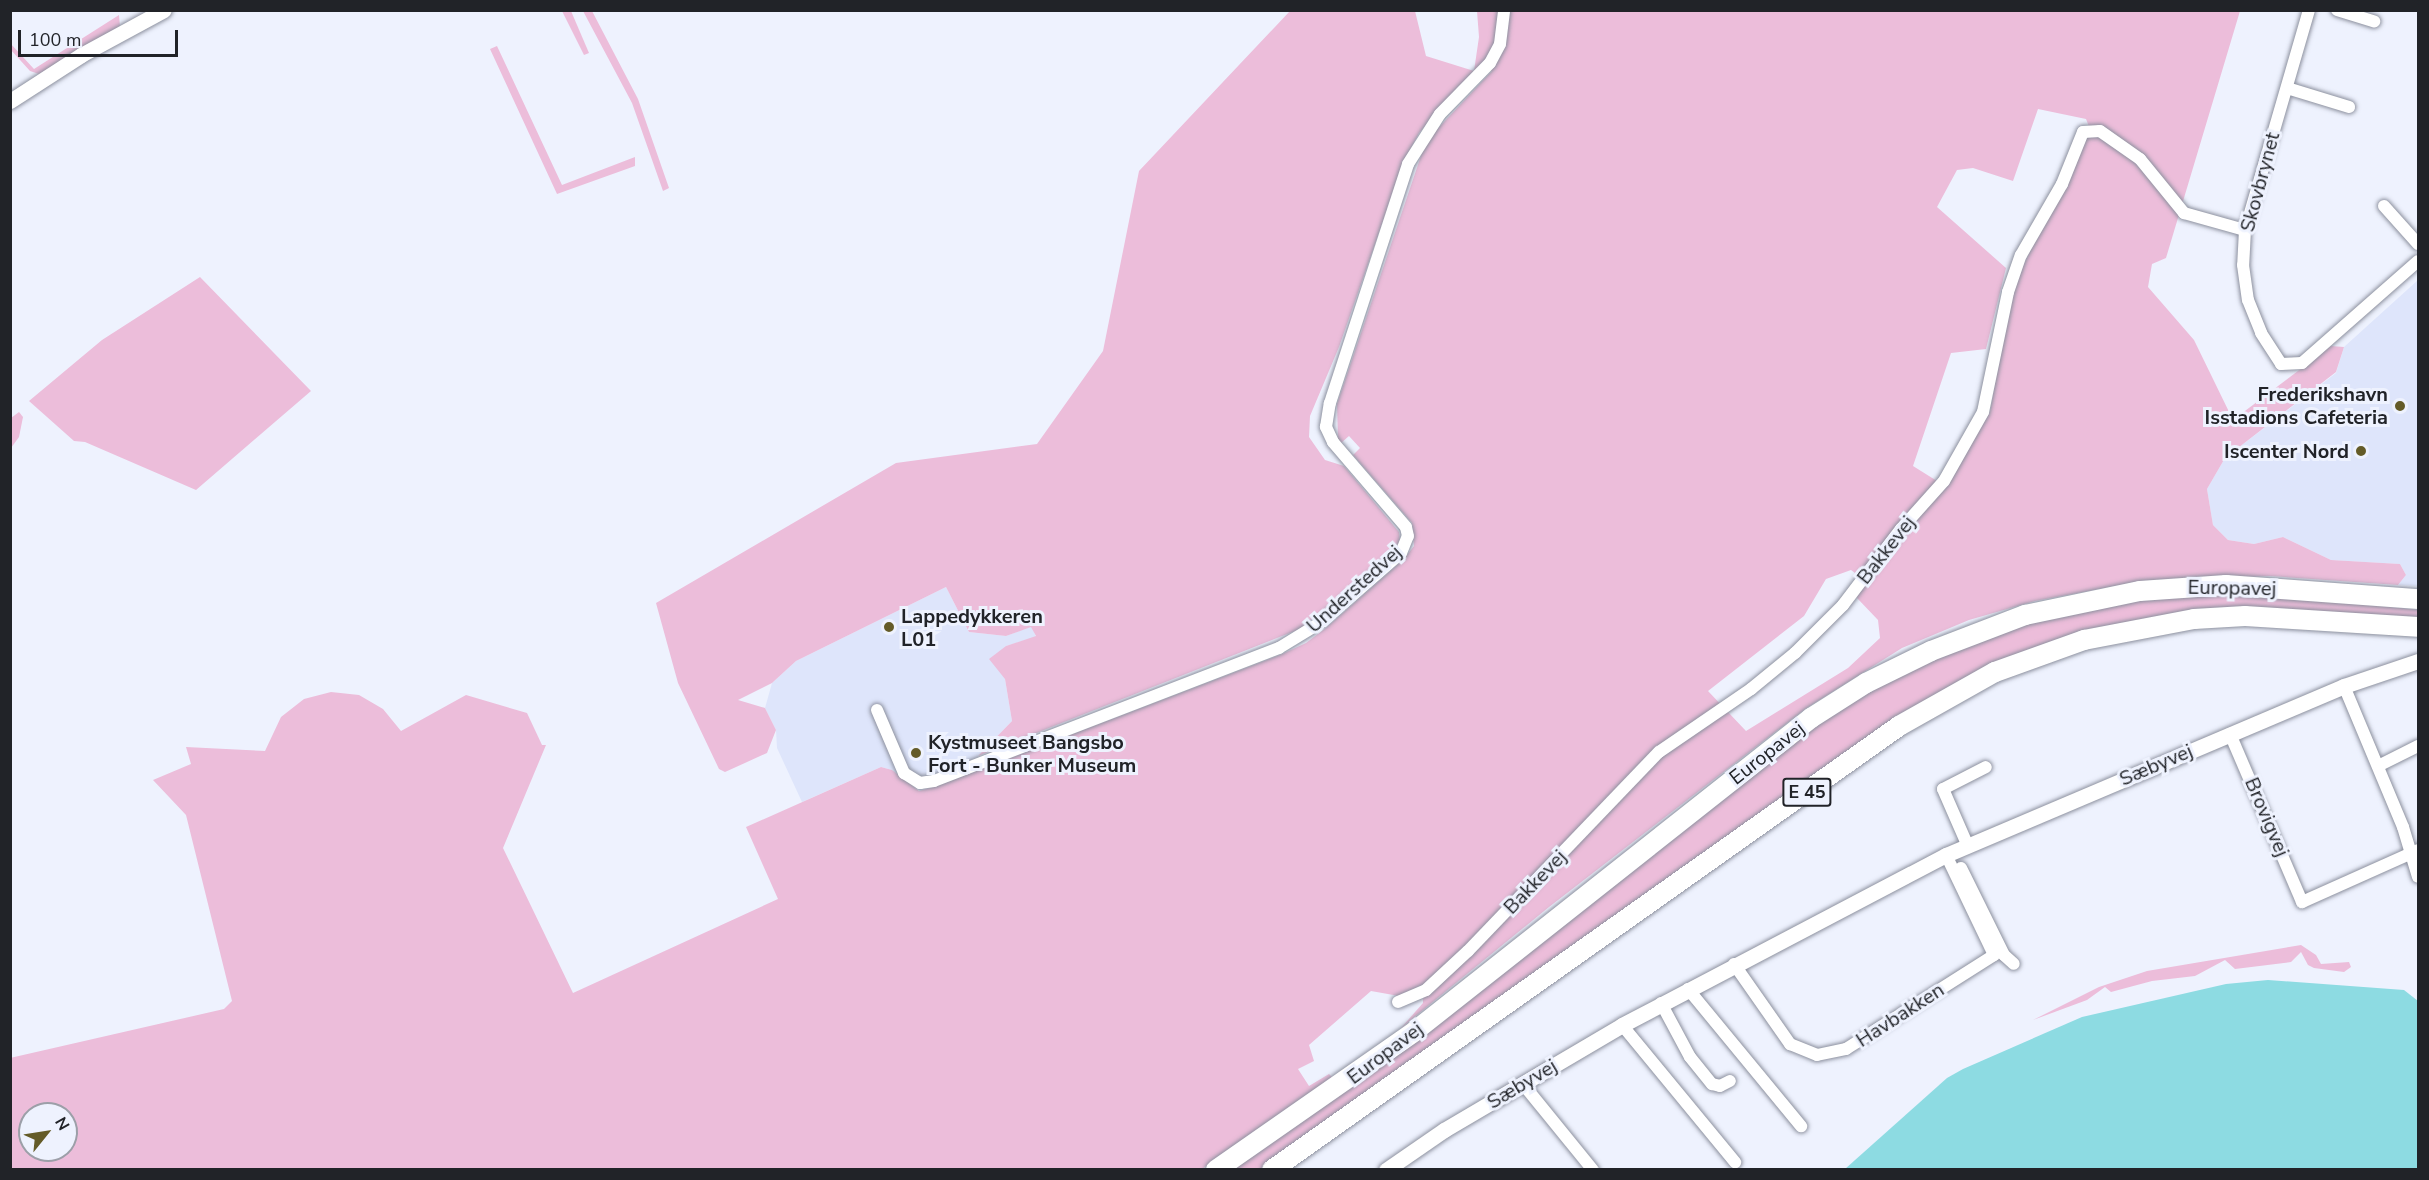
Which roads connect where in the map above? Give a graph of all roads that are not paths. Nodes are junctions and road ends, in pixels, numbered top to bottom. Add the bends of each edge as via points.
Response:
1 (164, 10) edge
2 (1504, 10) edge
3 (2310, 10) edge
4 (2337, 10) edge
5 (2374, 21) dead end
6 (2287, 88) junction
7 (10, 101) edge
8 (2349, 107) dead end
9 (2384, 206) dead end
10 (2245, 230) junction
11 (2418, 244) edge
12 (2418, 261) edge
13 (2418, 599) edge
14 (2418, 627) edge
15 (2418, 661) edge
16 (2344, 686) junction
17 (877, 710) dead end
18 (2230, 734) junction
19 (2418, 746) edge
20 (2378, 766) junction
21 (1986, 767) dead end
22 (1967, 844) junction
23 (2416, 851) edge
24 (1949, 853) junction
25 (2418, 877) edge
26 (1734, 964) junction
27 (2014, 964) dead end
28 (1688, 989) junction
29 (1398, 1002) dead end
30 (1661, 1003) junction
31 (1622, 1025) junction
32 (1730, 1081) dead end
33 (1523, 1084) junction
34 (1801, 1126) dead end
35 (1735, 1162) dead end
36 (1216, 1170) edge
37 (1272, 1170) edge
38 (1386, 1170) edge
39 (1593, 1170) edge

1 - 7 street via 81,55
2 - 17 street, Understedvej via 1500,44 1490,63 1440,114 1408,164 1330,403 1326,427 1333,442 1406,527 1408,536 1401,553 1323,621 1279,648 934,781 920,783 904,773
3 - 6 street, Skovbrynet
4 - 5 street
6 - 8 street
6 - 10 street, Skovbrynet
9 - 11 street
10 - 12 street, Skovbrynet via 2243,265 2248,300 2261,333 2281,364 2302,363
10 - 29 street, Bakkevej via 2184,213 2140,159 2100,131 2084,132 2062,183 2020,255 2008,292 1983,411 1944,481 1901,529 1843,605 1795,653 1751,689 1659,752 1468,951 1426,990
13 - 36 main road, Europavej / E 45 via 2274,587 2188,586 2085,600 2035,613 1931,651 1866,683 1811,718 1415,1031
14 - 37 main road, Europavej / E 45 via 2246,616 2194,619 2084,640 1995,672 1899,726
15 - 16 street, Sæbyvej
16 - 18 street, Sæbyvej
16 - 20 street
18 - 22 street, Sæbyvej
18 - 23 street, Brovigvej via 2301,902
19 - 20 street
20 - 23 street
21 - 22 street via 1943,789
22 - 24 street, Sæbyvej
23 - 25 street
24 - 26 street, Sæbyvej
24 - 26 street, Havbakken via 1994,955 1846,1049 1817,1055 1790,1044
24 - 27 street via 2004,955
26 - 28 street, Sæbyvej
28 - 30 street, Sæbyvej
28 - 34 street
30 - 31 street, Sæbyvej
30 - 32 street via 1690,1057 1712,1084 1720,1086
31 - 33 street, Sæbyvej
31 - 35 street
33 - 38 street, Sæbyvej
33 - 39 street

